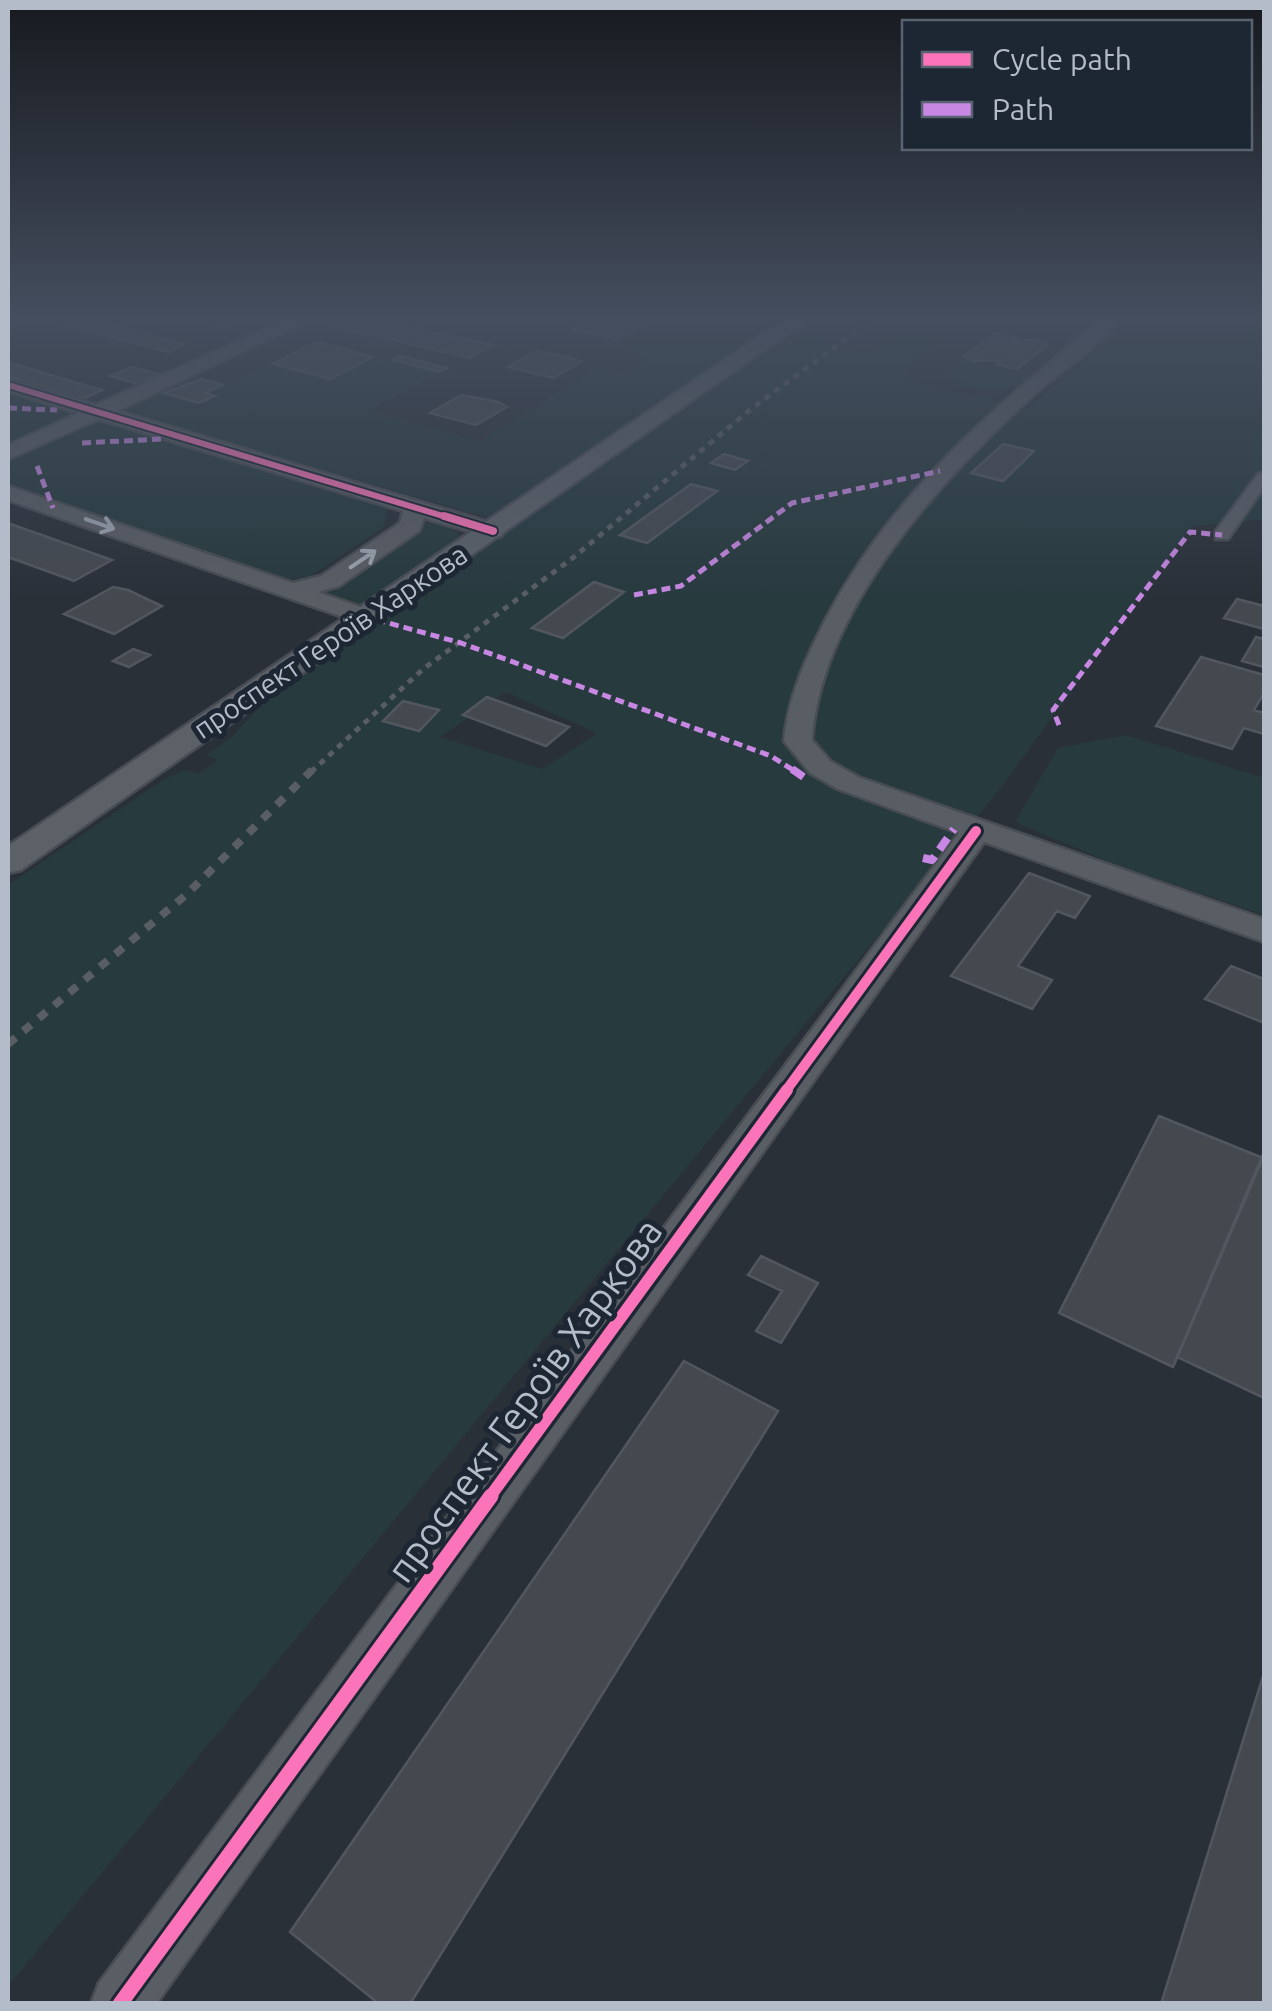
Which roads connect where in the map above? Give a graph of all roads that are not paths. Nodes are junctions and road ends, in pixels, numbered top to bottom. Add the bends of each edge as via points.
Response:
1 (94, 412) edge
2 (99, 412) edge
3 (665, 412) edge
4 (1002, 412) edge
5 (8, 453) edge
6 (1264, 477) edge
7 (8, 492) edge
8 (415, 507) junction
9 (493, 531) junction
10 (1222, 535) dead end
11 (292, 591) junction
12 (363, 616) junction
13 (976, 831) junction
14 (8, 862) edge
15 (1264, 931) edge
16 (120, 2004) edge

1 - 5 street
2 - 8 street
3 - 9 main road, проспект Героїв Харкова
4 - 13 street via 928,482 867,564 814,672 799,721 798,742 820,767
6 - 10 street
7 -> 11 street
8 - 9 street
11 -> 8 street via 330,581 398,535 411,526
9 - 12 main road, проспект Героїв Харкова
11 - 12 street
12 - 14 main road, проспект Героїв Харкова
13 - 15 street
13 - 16 street, проспект Героїв Харкова

